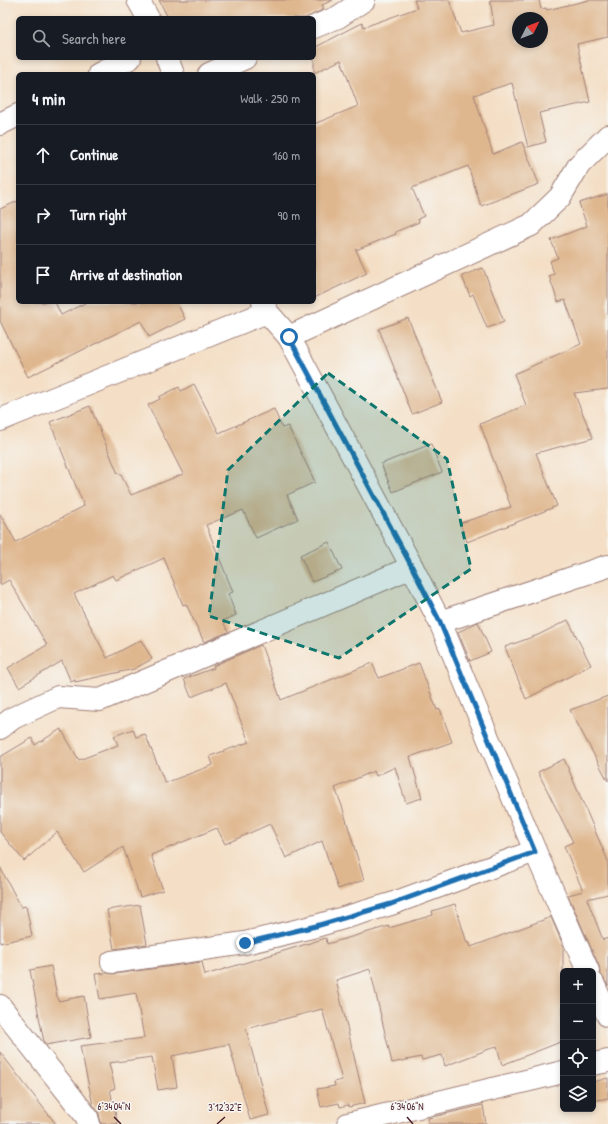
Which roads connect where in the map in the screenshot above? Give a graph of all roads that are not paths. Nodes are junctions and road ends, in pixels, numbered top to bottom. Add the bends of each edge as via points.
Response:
1 (138, 0) edge
2 (364, 0) edge
3 (147, 16) edge
4 (316, 26) edge
5 (126, 60) edge
6 (168, 60) edge
7 (241, 60) edge
8 (103, 72) edge
9 (172, 72) edge
10 (214, 72) edge
11 (16, 116) edge
12 (0, 124) edge
13 (608, 136) edge
14 (265, 307) edge
15 (289, 337) junction
16 (0, 420) edge
17 (608, 566) edge
18 (412, 567) junction
19 (440, 622) junction
20 (0, 728) edge
21 (535, 852) junction
22 (112, 962) dead end
23 (587, 968) edge
24 (596, 990) edge
25 (0, 1006) edge
26 (608, 1016) edge
27 (608, 1061) edge
28 (596, 1063) edge
29 (560, 1073) edge
30 (89, 1124) edge
31 (348, 1124) edge

1 - 3 street
2 - 4 street via 338,17
5 - 8 street
6 - 9 street
7 - 10 street
11 - 12 street
13 - 15 street via 579,165 560,197 531,225
14 - 15 street
14 - 16 street
15 - 18 street
17 - 19 street
18 - 19 street
18 - 20 street via 100,700 58,697 13,718
19 - 21 street
21 - 22 street via 391,904 316,926 245,943
21 - 23 street
24 - 26 street
25 - 30 street
27 - 28 street
29 - 31 street

